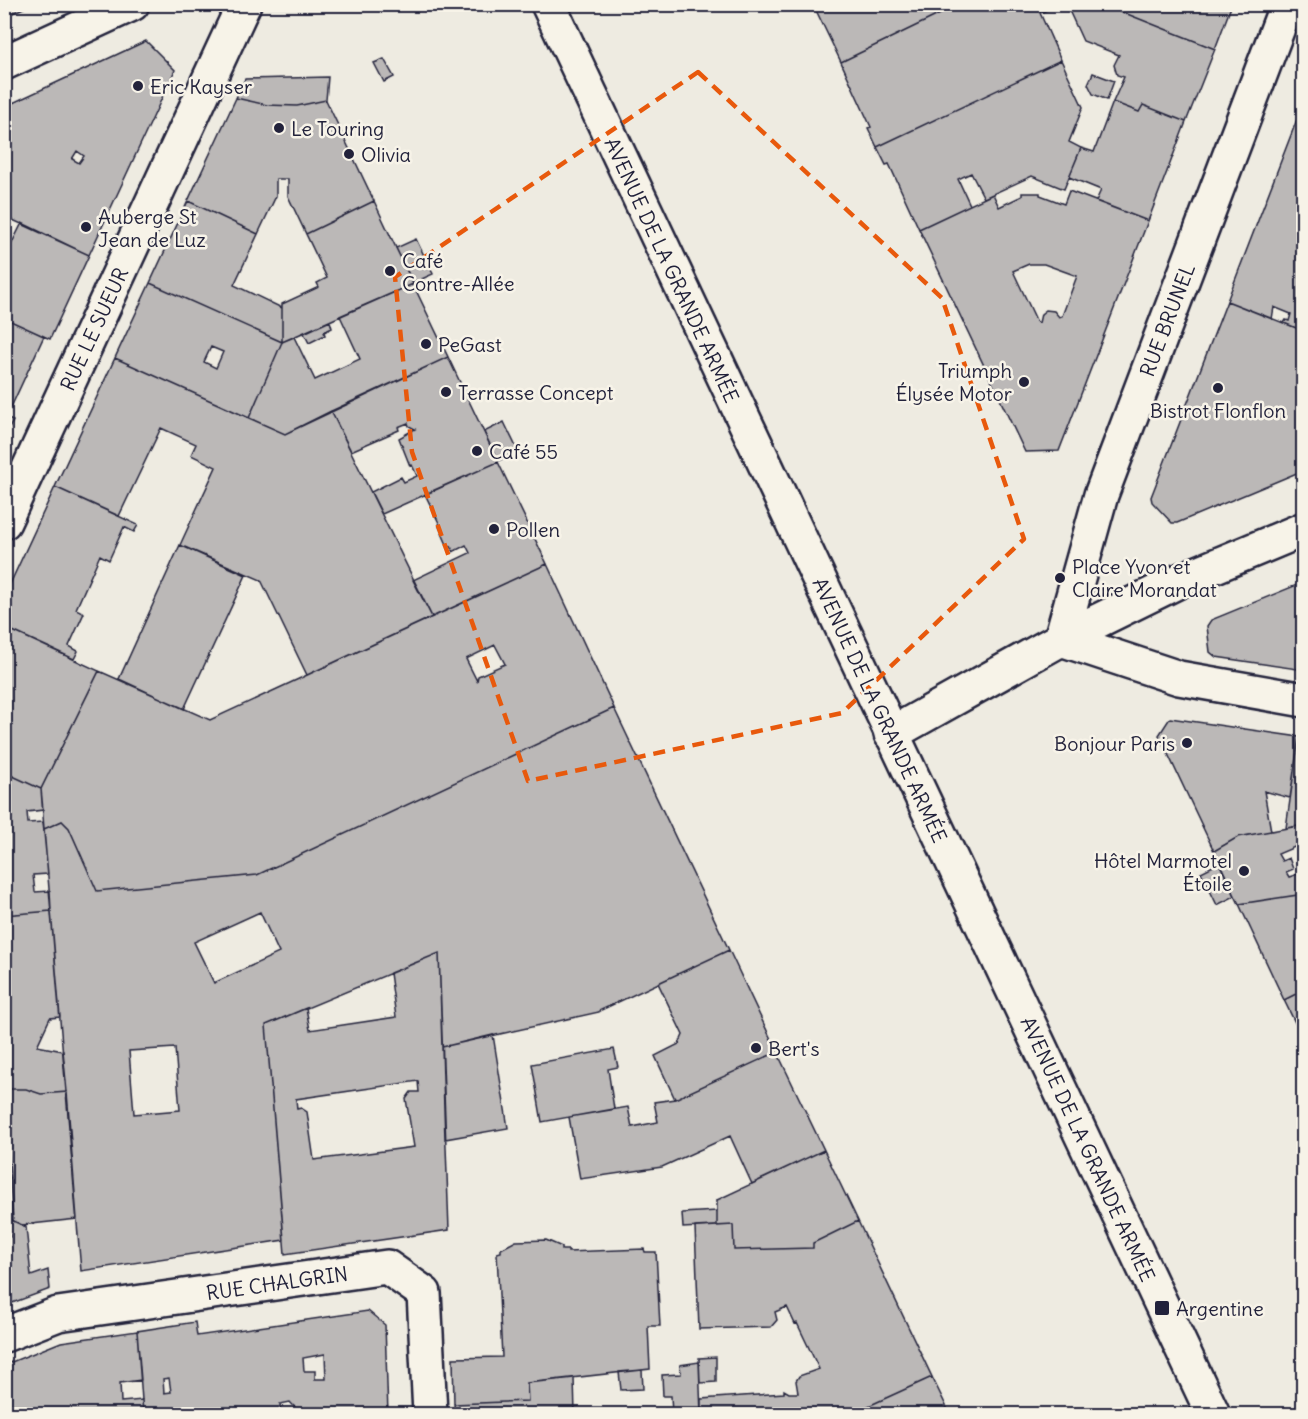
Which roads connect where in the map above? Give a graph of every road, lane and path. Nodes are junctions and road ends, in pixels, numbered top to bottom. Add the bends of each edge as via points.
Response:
1 (132, 4) edge
2 (244, 4) edge
3 (548, 4) edge
4 (1287, 4) edge
5 (4, 63) edge
6 (4, 522) edge
7 (1304, 529) edge
8 (1060, 639) junction
9 (1304, 700) edge
10 (891, 734) junction
11 (4, 1335) edge
12 (430, 1414) edge
13 (1213, 1414) edge

1 - 5 street
2 - 6 street, RUE LE SUEUR
3 - 10 street, AVENUE DE LA GRANDE ARMÉE
4 - 8 street, RUE BRUNEL via 1101,495
7 - 8 street via 1179,580
8 - 9 street via 1179,678
8 - 10 street
10 - 13 street, AVENUE DE LA GRANDE ARMÉE
11 - 12 street, RUE CHALGRIN via 58,1314 387,1267 424,1293

